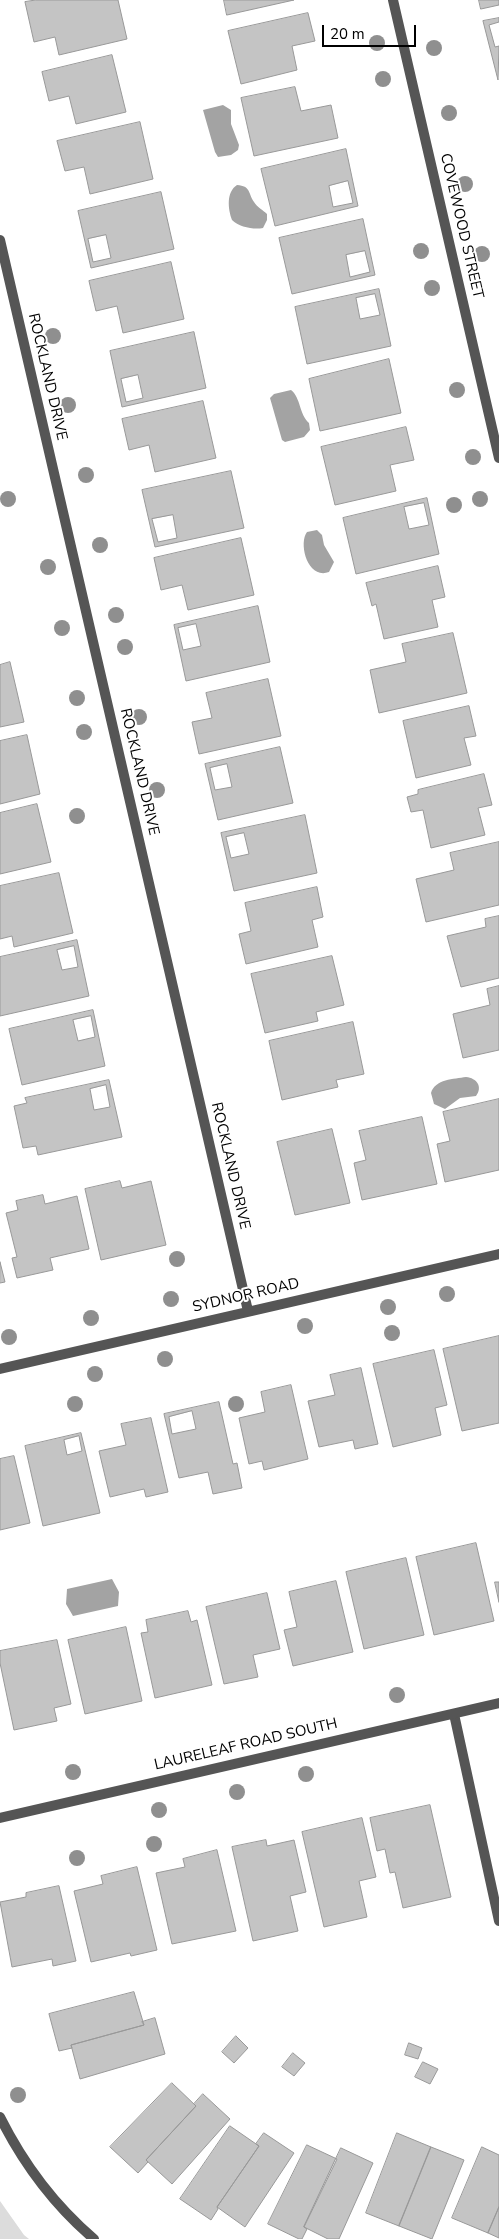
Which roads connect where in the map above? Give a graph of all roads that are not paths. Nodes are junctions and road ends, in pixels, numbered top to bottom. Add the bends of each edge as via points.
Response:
1 (393, 0) edge
2 (0, 240) edge
3 (499, 458) edge
4 (499, 1254) edge
5 (248, 1311) junction
6 (0, 1369) edge
7 (499, 1703) edge
8 (454, 1714) junction
9 (0, 1818) edge
10 (499, 1921) edge
11 (0, 2117) edge
12 (94, 2239) edge

1 - 3 street, COVEWOOD STREET
2 - 5 street, ROCKLAND DRIVE
4 - 5 street, SYDNOR ROAD
5 - 6 street, SYDNOR ROAD
7 - 8 street, LAURELEAF ROAD SOUTH
8 - 9 street, LAURELEAF ROAD SOUTH
8 - 10 street
11 - 12 street via 44,2190

